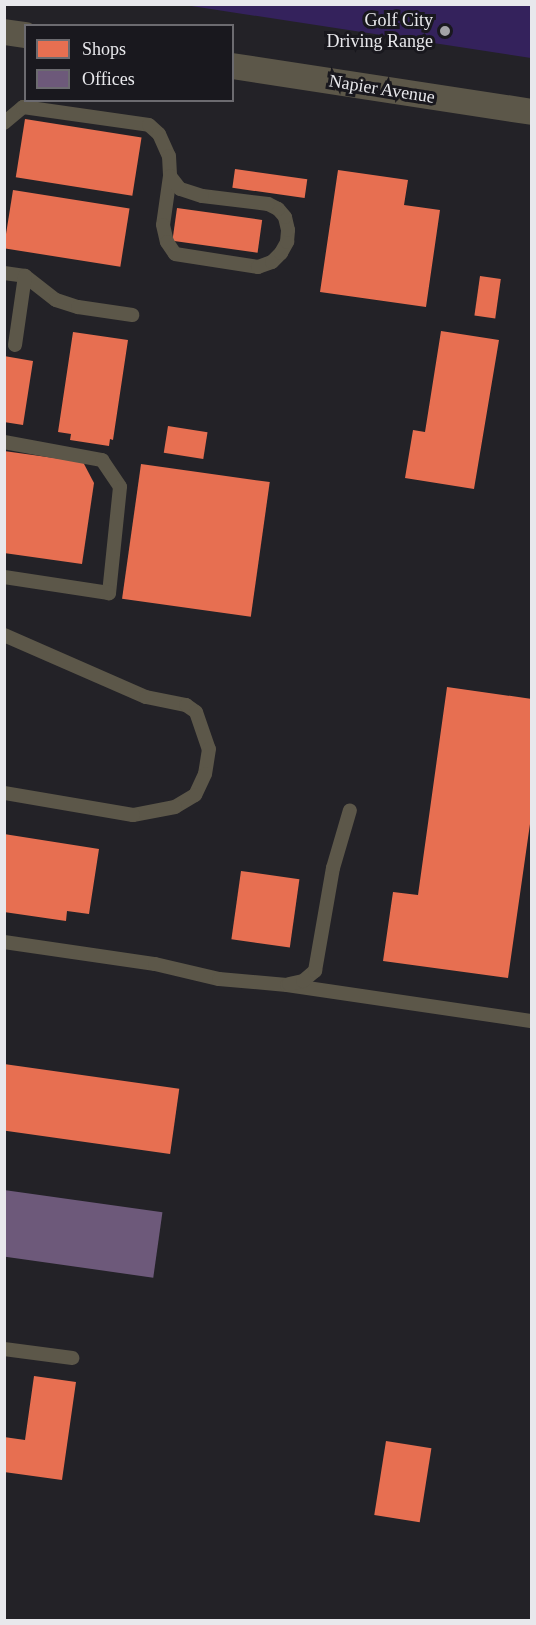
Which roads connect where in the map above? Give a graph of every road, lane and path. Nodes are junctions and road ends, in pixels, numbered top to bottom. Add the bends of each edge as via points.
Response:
1 (4, 32) edge
2 (24, 35) edge
3 (234, 66) edge
4 (531, 112) edge
5 (4, 123) edge
6 (170, 176) junction
7 (4, 273) edge
8 (25, 276) junction
9 (132, 315) dead end
10 (15, 345) dead end
11 (4, 442) edge
12 (4, 578) edge
13 (4, 635) edge
14 (4, 793) edge
15 (350, 810) dead end
16 (4, 942) edge
17 (287, 985) junction
18 (531, 1021) edge
19 (4, 1348) edge
20 (72, 1358) dead end

1 - 2 street
3 - 4 street, Napier Avenue
5 - 6 lane via 23,107 149,125 159,134 169,156
6 - 6 lane via 180,189 202,196 268,204 278,209 288,230 281,253 272,262 258,267 175,254 163,225
7 - 8 lane
8 - 9 lane via 56,300
8 - 10 lane
11 - 12 lane via 102,460 120,487 109,593
13 - 14 lane via 146,697 186,705 196,711 209,749 205,774 195,795 175,807 133,815
15 - 17 lane via 333,868 315,971 303,981
16 - 17 lane via 155,964 219,979
17 - 18 lane
19 - 20 lane

